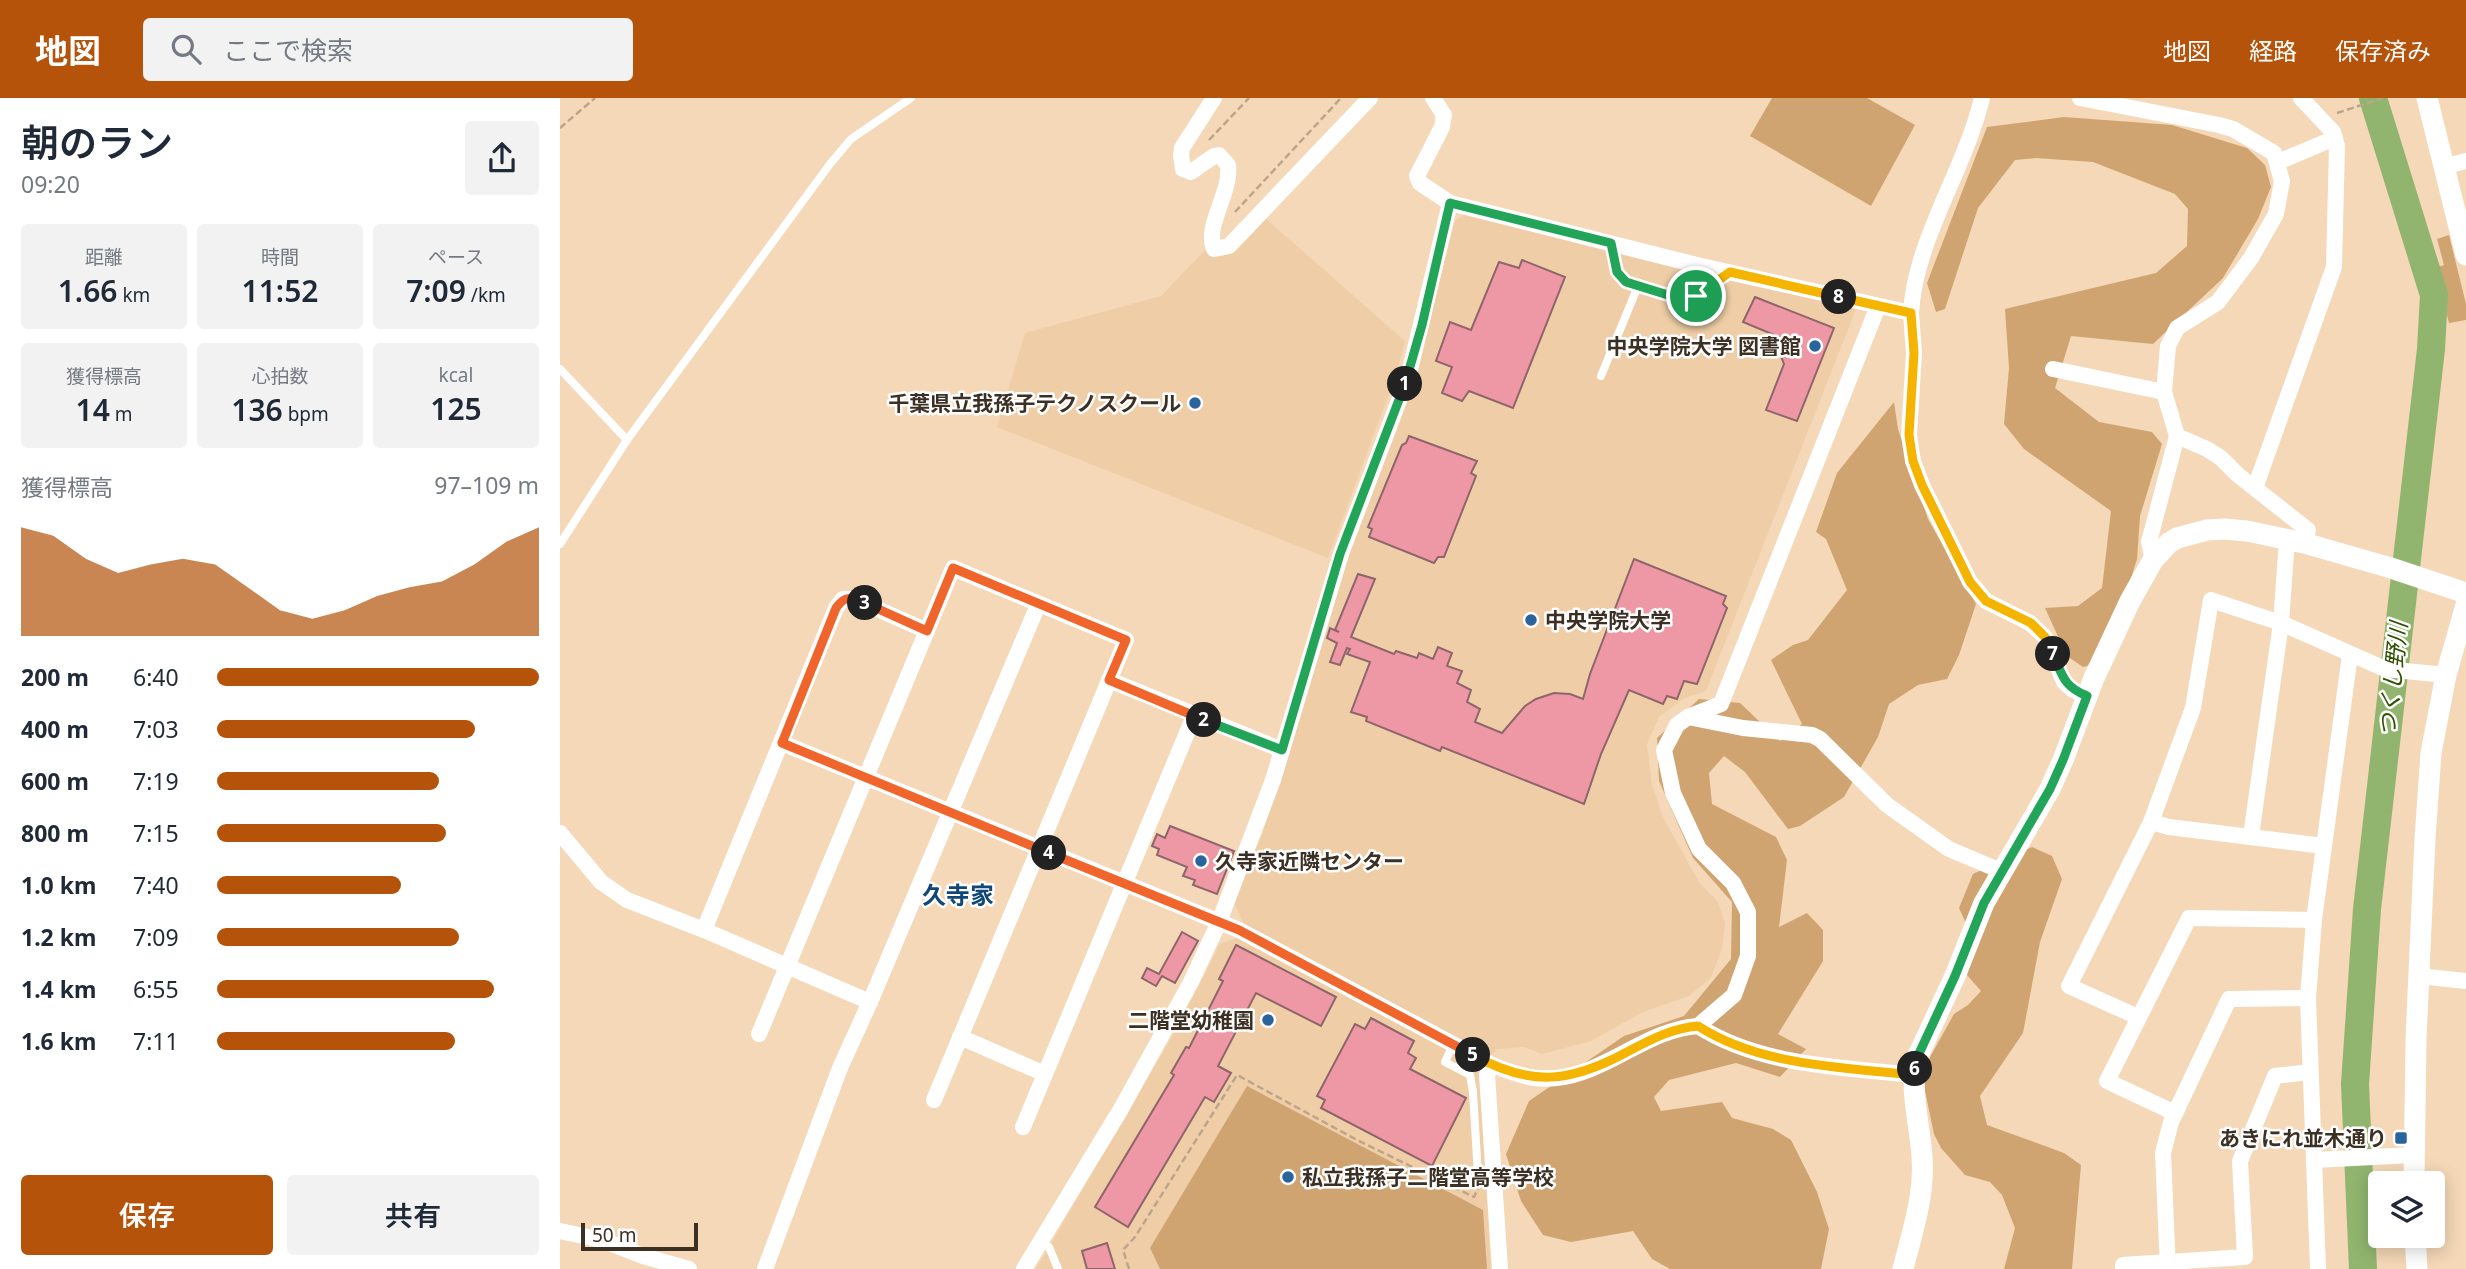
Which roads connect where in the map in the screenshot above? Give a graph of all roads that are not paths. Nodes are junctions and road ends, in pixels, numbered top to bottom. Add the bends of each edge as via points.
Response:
1 (911, 98) edge
2 (1214, 98) edge
3 (1370, 98) edge
4 (1433, 98) edge
5 (1982, 98) edge
6 (2080, 98) edge
7 (2301, 98) edge
8 (2427, 98) edge
9 (2335, 138) junction
10 (2466, 161) edge
11 (2278, 162) junction
12 (2443, 167) junction
13 (1450, 203) junction
14 (1611, 243) junction
15 (2466, 255) edge
16 (1730, 272) junction
17 (1638, 286) junction
18 (1878, 306) junction
19 (1911, 313) junction
20 (560, 369) edge
21 (2053, 369) dead end
22 (1601, 376) dead end
23 (2164, 392) junction
24 (2177, 436) junction
25 (627, 440) junction
26 (2255, 488) junction
27 (2296, 542) junction
28 (560, 544) edge
29 (2153, 561) junction
30 (2466, 593) edge
31 (1038, 605) junction
32 (2466, 605) edge
33 (2281, 623) junction
34 (927, 631) junction
35 (2350, 655) junction
36 (2446, 675) junction
37 (1109, 680) junction
38 (2087, 696) junction
39 (1194, 716) junction
40 (1688, 717) junction
41 (782, 743) junction
42 (1282, 750) junction
43 (866, 778) junction
44 (950, 812) junction
45 (2151, 822) junction
46 (560, 833) edge
47 (2251, 836) junction
48 (2324, 846) junction
49 (1039, 848) junction
50 (2001, 871) junction
51 (1124, 884) junction
52 (2314, 920) junction
53 (1219, 922) junction
54 (704, 930) junction
55 (788, 966) junction
56 (2418, 976) junction
57 (2466, 981) edge
58 (2308, 998) junction
59 (870, 1002) junction
60 (2138, 1017) junction
61 (1698, 1026) junction
62 (760, 1034) dead end
63 (960, 1037) junction
64 (1453, 1044) junction
65 (1492, 1065) junction
66 (2311, 1072) junction
67 (1045, 1074) junction
68 (1913, 1075) junction
69 (934, 1100) dead end
70 (2175, 1113) junction
71 (1023, 1127) dead end
72 (2413, 1155) junction
73 (2314, 1160) junction
74 (2414, 1171) edge
75 (1478, 1176) road end
76 (560, 1231) edge
77 (1040, 1242) junction
78 (2416, 1248) edge
79 (2245, 1263) edge
80 (2168, 1265) edge
81 (689, 1269) edge
82 (765, 1269) edge
83 (1024, 1269) edge
84 (1058, 1269) edge
85 (1500, 1269) edge
86 (1903, 1269) edge
87 (2123, 1269) edge
88 (2318, 1269) edge
89 (2417, 1269) edge

1 - 25 lane via 844,147
2 - 3 street via 1181,155 1183,169 1191,172 1214,156 1220,155 1228,165 1226,189 1211,234 1214,249 1229,246
4 - 13 street via 1444,115 1442,127 1417,176 1420,183
5 - 19 street via 1975,127 1928,241
6 - 11 street via 2226,127 2274,153
7 - 9 street
8 - 12 street
9 - 11 street
9 - 26 street via 2334,267
10 - 12 street
11 - 23 street via 2282,181 2276,214 2218,302 2177,328 2168,346
12 - 15 street
13 - 14 street
13 - 42 street via 1409,373 1340,554
14 - 16 street
14 - 17 lane via 1620,278
16 - 17 lane via 1689,299
16 - 18 street
17 - 22 lane
18 - 19 street
18 - 40 street via 1721,704
19 - 38 street via 1914,353 1909,435 1922,485 1970,582 1986,601 2031,623 2045,637 2064,682
20 - 25 lane
21 - 23 street
23 - 24 street
24 - 26 street via 2214,454
24 - 29 street via 2149,542
25 - 28 lane
26 - 27 street via 2308,530
27 - 29 street via 2247,531 2207,530 2177,538
27 - 30 street
27 - 33 street
29 - 38 street
31 - 34 street via 953,568
31 - 37 street via 1126,640
31 - 44 street
32 - 36 street
33 - 35 street
33 - 45 street via 2211,600 2193,708
33 - 47 street
34 - 41 street via 855,598 842,599
34 - 43 street
35 - 36 street via 2385,669
35 - 48 street
36 - 56 street via 2431,754
37 - 39 street
37 - 49 street
38 - 50 street via 2050,789
39 - 42 street
39 - 51 street
40 - 50 street via 1820,738 1887,805 1949,849
40 - 61 street via 1674,728 1664,750 1668,778 1699,849 1739,891 1750,925 1748,956 1734,995
41 - 43 street
41 - 54 street
42 - 53 street
43 - 44 street
43 - 55 street
44 - 49 street
44 - 59 street
45 - 47 street
45 - 60 street via 2069,986
46 - 54 street via 613,891
47 - 48 street
48 - 52 street
49 - 51 street
49 - 63 street
50 - 68 street
51 - 53 street
51 - 67 street
52 - 58 street
52 - 60 street via 2189,918
53 - 64 street
53 - 77 street via 1121,1109
54 - 55 street
55 - 59 street
55 - 62 street
56 - 57 street
56 - 72 street
58 - 66 street
58 - 70 street via 2230,999
59 - 82 street via 840,1068
60 - 70 street via 2107,1082
61 - 65 street via 1669,1031 1603,1065 1563,1077 1534,1078
61 - 68 street via 1768,1055
63 - 67 street
63 - 69 street
64 - 65 street
64 - 75 lane via 1445,1062 1470,1075
65 - 85 street via 1487,1075
66 - 73 street
66 - 79 street via 2274,1076 2240,1161
67 - 71 street
68 - 86 street via 1922,1178
70 - 80 street via 2163,1153
72 - 73 street
72 - 74 street
73 - 88 street
76 - 81 street
77 - 83 street
77 - 84 lane via 1049,1247
78 - 89 street
79 - 80 street
80 - 87 street via 2123,1265

